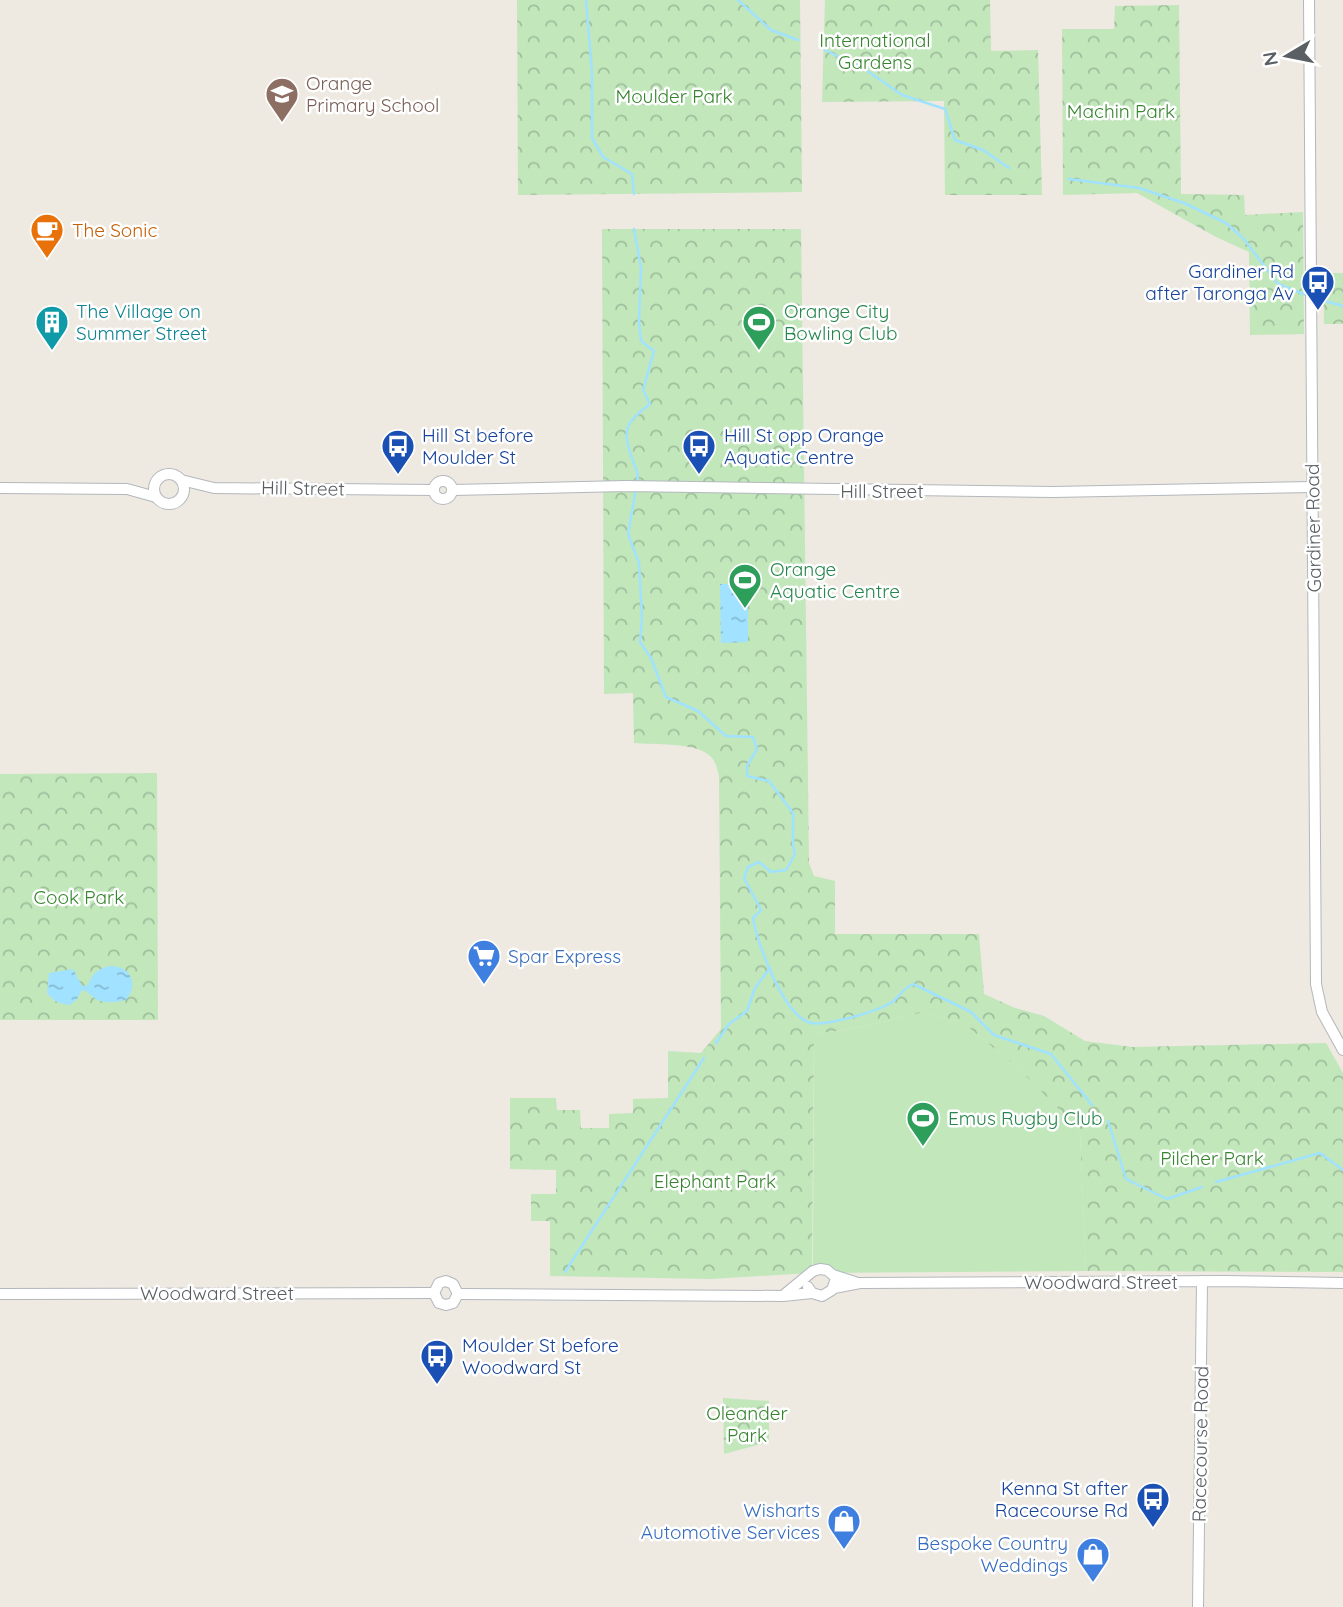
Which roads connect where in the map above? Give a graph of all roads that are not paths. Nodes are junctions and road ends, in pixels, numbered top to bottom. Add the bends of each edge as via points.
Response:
1 (1309, 0) edge
2 (156, 480) junction
3 (181, 480) junction
4 (1312, 487) junction
5 (0, 488) edge
6 (214, 488) junction
7 (127, 489) junction
8 (183, 495) junction
9 (156, 497) junction
10 (1343, 1050) edge
11 (833, 1276) junction
12 (809, 1277) junction
13 (1202, 1281) junction
14 (860, 1283) junction
15 (1343, 1283) edge
16 (834, 1288) junction
17 (434, 1293) junction
18 (812, 1293) junction
19 (0, 1294) edge
20 (458, 1294) junction
21 (783, 1296) junction
22 (1198, 1607) edge

1 - 4 street, Gardiner Road
2 - 3 street via 169,474
2 - 7 street
2 - 9 street
3 - 6 street, Hill Street
3 - 8 street
4 - 6 street, Hill Street via 1029,492 653,487 452,490 443,481 433,490
4 - 10 street, Gardiner Road via 1316,984 1322,1012
5 - 7 street
6 - 8 street, Hill Street
7 - 9 street
8 - 9 street via 169,504
11 - 12 street via 820,1269
11 - 14 street, Woodward Street
11 - 16 street
12 - 18 street
12 - 21 street
13 - 14 street, Woodward Street
13 - 15 street, Woodward Street
13 - 22 street, Racecourse Road
14 - 16 street, Woodward Street
16 - 18 street via 828,1295
17 - 19 street, Woodward Street
17 - 20 street via 446,1305
17 - 20 street via 436,1286 446,1281 453,1283
18 - 21 street
20 - 21 street

